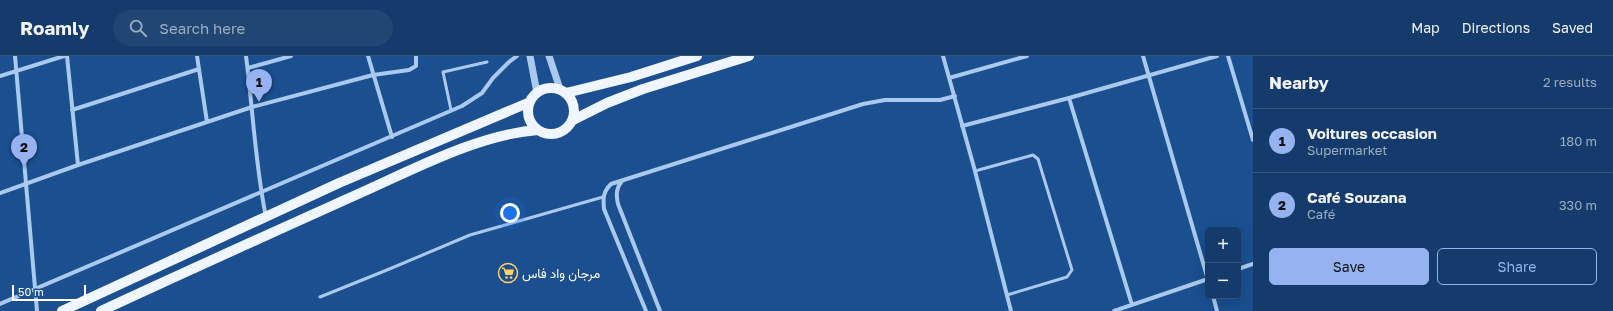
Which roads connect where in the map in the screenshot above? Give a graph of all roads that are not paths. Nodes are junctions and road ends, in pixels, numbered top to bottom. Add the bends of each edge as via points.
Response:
1 (14, 56) edge
2 (65, 56) edge
3 (197, 56) edge
4 (246, 56) edge
5 (291, 56) edge
6 (368, 56) edge
7 (416, 56) edge
8 (517, 56) edge
9 (530, 56) edge
10 (549, 56) edge
11 (697, 56) edge
12 (749, 56) edge
13 (943, 56) edge
14 (1027, 56) edge
15 (1142, 56) edge
16 (1217, 56) edge
17 (1228, 56) edge
18 (487, 62) dead end
19 (248, 68) junction
20 (198, 69) junction
21 (16, 70) junction
22 (372, 75) junction
23 (0, 76) edge
24 (1148, 76) junction
25 (949, 78) junction
26 (563, 91) junction
27 (537, 93) junction
28 (955, 96) junction
29 (1069, 98) junction
30 (530, 102) junction
31 (252, 107) junction
32 (72, 110) junction
33 (451, 110) junction
34 (573, 120) junction
35 (207, 122) junction
36 (962, 126) junction
37 (538, 130) junction
38 (392, 137) junction
39 (1253, 140) edge
40 (78, 164) junction
41 (975, 171) junction
42 (622, 180) junction
43 (26, 184) junction
44 (261, 192) junction
45 (0, 193) edge
46 (604, 196) junction
47 (266, 217) junction
48 (1253, 264) edge
49 (1241, 268) edge
50 (1205, 269) edge
51 (1205, 280) edge
52 (35, 290) junction
53 (1007, 295) junction
54 (320, 296) dead end
55 (1214, 299) edge
56 (0, 304) edge
57 (1132, 305) junction
58 (37, 311) edge
59 (62, 311) edge
60 (101, 311) edge
61 (646, 311) edge
62 (660, 311) edge
63 (1011, 311) edge
64 (1114, 311) edge
65 (1217, 311) edge

1 - 21 street
2 - 21 street
2 - 32 street
3 - 20 street
4 - 19 street
5 - 19 street
6 - 22 street
7 - 22 street via 416,66 410,70
8 - 33 street via 477,97
9 - 27 street
10 - 26 street
11 - 26 main road via 631,77
12 - 34 main road via 643,89
13 - 25 street
14 - 25 street
15 - 24 street
16 - 24 street
17 - 39 street
18 - 33 lane via 442,72
19 - 31 street
20 - 32 street
20 - 35 street
21 - 23 street
21 - 43 street
22 - 31 street
22 - 38 street
24 - 29 street
24 - 50 street
25 - 28 street
26 - 27 main road via 548,88
26 - 34 main road via 570,97 574,108
27 - 30 main road
28 - 36 street
28 - 42 street via 940,100 898,100 863,104
29 - 36 street
29 - 57 street
30 - 37 main road via 528,114
30 - 47 main road via 339,183
31 - 35 street
31 - 44 street
32 - 40 street
33 - 38 street
34 - 37 main road via 561,132 549,134
35 - 40 street
36 - 41 street
37 - 60 main road via 498,137 451,154
38 - 44 street
40 - 43 street
41 - 53 street
41 - 53 lane via 1033,156 1038,159 1072,270 1067,277
42 - 46 street via 611,184
42 - 62 street via 617,191 618,204
43 - 45 street
43 - 52 street
44 - 47 street
44 - 52 street
46 - 54 lane via 470,235
46 - 61 street via 604,209
47 - 59 main road
48 - 49 street
51 - 57 street
52 - 56 street
52 - 58 street
53 - 63 street
55 - 65 street
57 - 64 street

